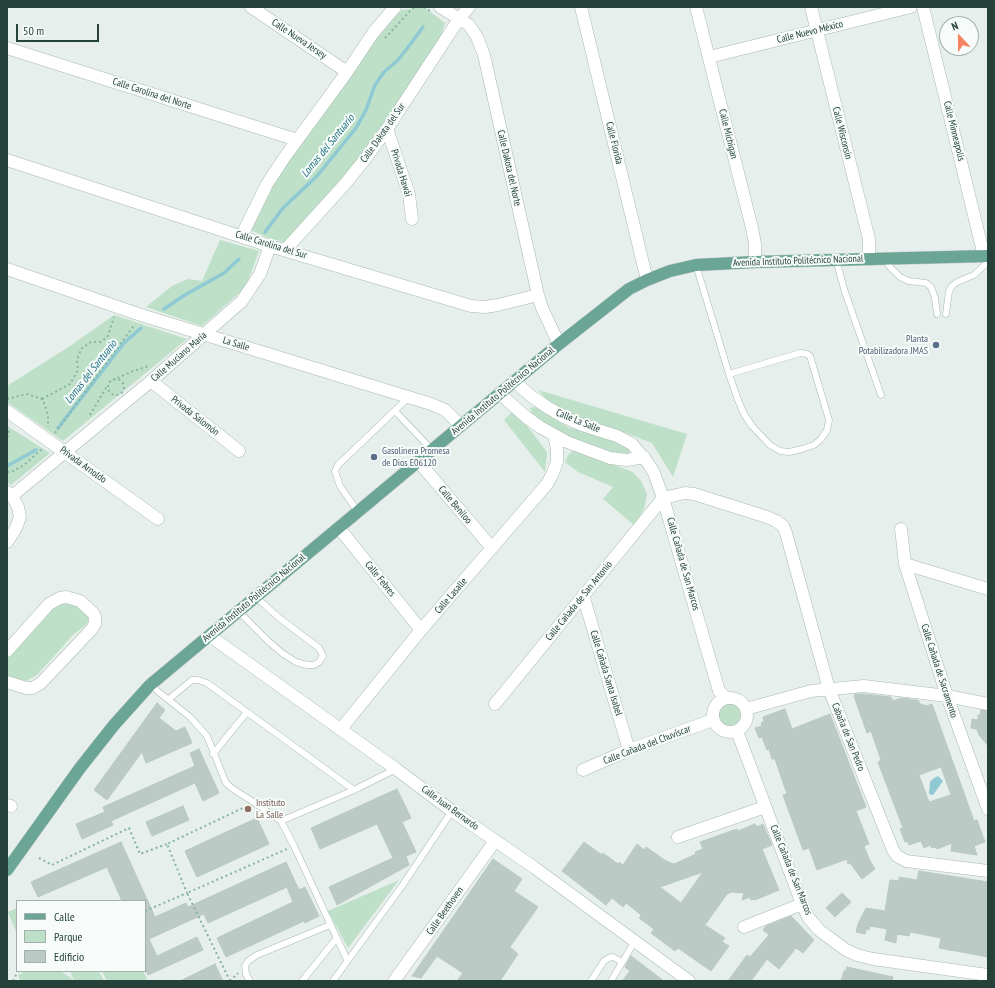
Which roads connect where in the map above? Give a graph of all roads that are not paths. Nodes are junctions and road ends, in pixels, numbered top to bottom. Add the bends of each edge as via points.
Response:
1 (252, 7) edge
2 (395, 7) edge
3 (440, 7) edge
4 (469, 7) edge
5 (581, 7) edge
6 (696, 7) edge
7 (811, 7) edge
8 (911, 7) edge
9 (923, 7) edge
10 (459, 19) junction
11 (817, 31) junction
12 (7, 48) edge
13 (709, 57) junction
14 (347, 72) junction
15 (387, 129) junction
16 (297, 140) junction
17 (7, 160) edge
18 (412, 219) dead end
19 (242, 235) junction
20 (270, 246) junction
21 (286, 249) junction
22 (884, 258) junction
23 (987, 258) edge
24 (869, 259) junction
25 (836, 260) junction
26 (755, 262) junction
27 (696, 265) junction
28 (7, 269) edge
29 (647, 280) junction
30 (538, 295) junction
31 (937, 314) dead end
32 (946, 314) dead end
33 (206, 334) junction
34 (559, 344) junction
35 (729, 374) junction
36 (151, 381) junction
37 (514, 381) junction
38 (499, 393) junction
39 (881, 395) dead end
40 (409, 397) junction
41 (7, 411) edge
42 (395, 411) junction
43 (461, 426) junction
44 (588, 427) junction
45 (554, 435) junction
46 (580, 447) junction
47 (432, 450) junction
48 (239, 451) dead end
49 (66, 452) junction
50 (644, 457) junction
51 (418, 461) junction
52 (10, 494) edge
53 (663, 498) junction
54 (358, 512) junction
55 (158, 519) dead end
56 (339, 528) junction
57 (900, 529) dead end
58 (7, 542) edge
59 (492, 548) junction
60 (905, 564) junction
61 (988, 589) edge
62 (583, 595) junction
63 (256, 597) junction
64 (239, 612) junction
65 (421, 630) junction
66 (210, 636) junction
67 (7, 651) edge
68 (7, 682) edge
69 (150, 685) junction
70 (829, 689) junction
71 (947, 696) junction
72 (726, 698) junction
73 (169, 699) junction
74 (495, 704) dead end
75 (988, 704) edge
76 (746, 709) junction
77 (247, 712) junction
78 (713, 720) junction
79 (341, 729) junction
80 (737, 731) junction
81 (629, 750) junction
82 (213, 754) junction
83 (396, 769) junction
84 (583, 770) dead end
85 (354, 790) junction
86 (765, 806) junction
87 (988, 809) edge
88 (452, 811) junction
89 (281, 821) junction
90 (678, 838) dead end
91 (495, 840) junction
92 (7, 870) edge
93 (988, 871) edge
94 (802, 904) junction
95 (330, 925) junction
96 (744, 927) dead end
97 (336, 939) junction
98 (635, 941) junction
99 (346, 960) junction
100 (622, 962) junction
101 (988, 975) edge
102 (250, 981) edge
103 (302, 981) edge
104 (333, 981) edge
105 (394, 981) edge
106 (591, 981) edge
107 (610, 981) edge
108 (689, 981) edge

1 - 14 street, Calle Nueva Jersey
2 - 14 street via 373,33
3 - 10 street, Calle Dakota del Norte
4 - 10 street, Calle Dakota del Sur
5 - 29 street, Calle Florida
6 - 13 street, Calle Míchigan
7 - 11 street, Calle Wisconsin
8 - 11 street, Calle Nuevo México
9 - 23 street, Calle Minneapolis
10 - 15 street, Calle Dakota del Sur
10 - 30 street, Calle Dakota del Norte via 469,25 484,55
11 - 13 street, Calle Nuevo México
11 - 24 street, Calle Wisconsin via 869,239
12 - 16 street, Calle Carolina del Norte
13 - 26 street, Calle Míchigan via 752,228
14 - 16 street
15 - 18 street, Privada Hawái via 409,194
15 - 21 street, Calle Dakota del Sur via 345,184
16 - 19 street via 267,184
17 - 19 street, Calle Carolina del Sur
19 - 20 street, Calle Carolina del Sur
20 - 21 street, Calle Carolina del Sur
20 - 33 street, Calle Muciano María via 260,274 251,289 242,301
21 - 30 street, Calle Carolina del Sur via 471,306 498,305
22 - 23 main road, Avenida Instituto Politécnico Nacional
22 - 24 main road, Avenida Instituto Politécnico Nacional
22 - 31 lane via 900,277 926,283 931,287
23 - 32 lane via 974,275 952,286
24 - 25 main road, Avenida Instituto Politécnico Nacional
25 - 26 main road, Avenida Instituto Politécnico Nacional
25 - 39 lane
26 - 27 main road, Avenida Instituto Politécnico Nacional
27 - 29 main road, Avenida Instituto Politécnico Nacional
27 - 35 lane
28 - 33 street, La Salle via 141,315
29 - 34 main road, Avenida Instituto Politécnico Nacional via 629,289
30 - 34 street, Calle Dakota del Norte
33 - 36 street, Calle Muciano María
33 - 40 street, La Salle
34 - 37 main road, Avenida Instituto Politécnico Nacional
35 - 35 lane via 744,414 770,445 780,451 802,450 814,445 827,430 829,420 810,356 807,354 800,353
36 - 48 street, Privada Salomón
36 - 49 street, Calle Muciano María
37 - 38 main road, Avenida Instituto Politécnico Nacional
37 - 44 street, Calle La Salle via 547,408
38 - 43 main road, Avenida Instituto Politécnico Nacional
38 - 45 street via 526,417
40 - 42 lane
40 - 43 street, La Salle via 445,410
41 - 49 street, Privada Arnoldo
42 - 47 lane
42 - 54 lane via 338,465 335,471 340,486
43 - 47 main road, Avenida Instituto Politécnico Nacional
44 - 46 street
44 - 50 street, Calle La Salle via 617,436 632,444
45 - 46 street
45 - 59 street, Calle Lasalle via 557,462 552,475
46 - 50 street via 610,458 627,460
47 - 51 main road, Avenida Instituto Politécnico Nacional
49 - 52 street, Calle Muciano María
49 - 55 street, Privada Arnoldo
50 - 53 street, Calle La Salle via 654,473
51 - 54 main road, Avenida Instituto Politécnico Nacional
51 - 59 street, Calle Beniloo
52 - 58 street via 18,507 20,517
53 - 62 street, Calle Cañada de San Antonio
53 - 70 street, Cabaña de San Pedro via 685,493 694,494 767,517 782,526
53 - 72 street, Calle Cañada de San Marcos via 719,691
54 - 56 main road, Avenida Instituto Politécnico Nacional
56 - 63 main road, Avenida Instituto Politécnico Nacional
56 - 65 street, Calle Febres
57 - 60 street, Calle Cañada de Sacramento
59 - 65 street, Calle Lasalle
60 - 61 street
60 - 71 street, Calle Cañada de Sacramento
62 - 74 street, Calle Cañada de San Antonio
62 - 81 street, Calle Cañada Santa Isabel
63 - 64 main road, Avenida Instituto Politécnico Nacional
63 - 64 lane via 319,648 323,656 319,662 307,665 296,662 268,641
64 - 66 main road, Avenida Instituto Politécnico Nacional
65 - 79 street, Calle Lasalle
66 - 69 main road, Avenida Instituto Politécnico Nacional
66 - 79 street, Calle Juan Bernardo
67 - 68 street via 49,604 60,598 80,601 95,617 95,624 91,630 41,683 33,688 26,688
69 - 73 lane
69 - 92 main road, Avenida Instituto Politécnico Nacional via 80,768
70 - 71 street via 864,686
70 - 76 street via 811,690
70 - 93 street, Cabaña de San Pedro via 897,856 906,862
71 - 75 street
71 - 87 street, Calle Cañada de Sacramento
72 - 76 street via 740,701
72 - 78 street via 720,700 713,709
73 - 77 lane via 192,680 198,680 208,683
73 - 82 lane via 200,727 207,736
76 - 80 street via 745,725
77 - 82 lane
77 - 85 lane
78 - 80 street via 715,725 725,732
78 - 81 street, Calle Cañada del Chuvíscar
79 - 83 street, Calle Juan Bernardo
80 - 86 street, Calle Cañada de San Marcos
81 - 84 street, Calle Cañada del Chuvíscar
82 - 89 lane via 226,783
83 - 85 lane
83 - 88 street, Calle Juan Bernardo
85 - 89 lane
86 - 90 street
86 - 94 street, Calle Cañada de San Marcos
88 - 91 street, Calle Juan Bernardo
88 - 99 lane via 402,886
89 - 95 lane
91 - 98 street, Calle Juan Bernardo
91 - 105 street, Calle Beethoven
94 - 96 street
94 - 101 street, Calle Cañada de San Marcos via 808,917 819,930 846,950 858,955
95 - 97 lane
95 - 102 lane via 248,961 245,966
97 - 99 lane
97 - 103 lane
98 - 100 lane
98 - 108 street, Calle Juan Bernardo
99 - 104 lane
100 - 106 lane via 612,957 604,961
100 - 107 lane

